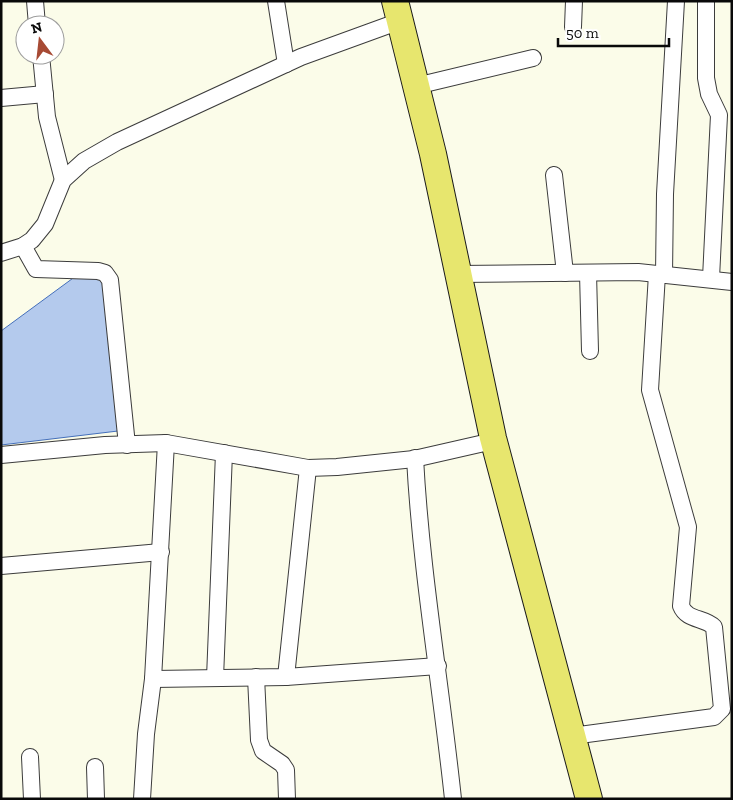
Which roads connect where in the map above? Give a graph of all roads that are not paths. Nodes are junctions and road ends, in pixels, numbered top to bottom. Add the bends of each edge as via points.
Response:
1 (35, 1) edge
2 (276, 1) edge
3 (574, 1) edge
4 (676, 1) edge
5 (706, 1) edge
6 (397, 7) edge
7 (36, 15) edge
8 (573, 27) dead end
9 (533, 58) dead end
10 (286, 64) junction
11 (42, 65) edge
12 (416, 86) junction
13 (45, 94) junction
14 (1, 98) edge
15 (554, 175) dead end
16 (63, 180) junction
17 (23, 246) junction
18 (1, 253) edge
19 (565, 273) junction
20 (588, 273) junction
21 (458, 274) junction
22 (660, 274) junction
23 (711, 278) junction
24 (732, 282) edge
25 (590, 351) dead end
26 (494, 441) junction
27 (166, 443) junction
28 (127, 444) junction
29 (224, 453) junction
30 (1, 455) edge
31 (415, 458) junction
32 (308, 468) junction
33 (161, 552) junction
34 (1, 566) edge
35 (438, 666) junction
36 (286, 677) junction
37 (215, 678) junction
38 (256, 678) junction
39 (153, 679) junction
40 (572, 736) junction
41 (30, 757) dead end
42 (95, 767) dead end
43 (32, 799) edge
44 (96, 799) edge
45 (142, 799) edge
46 (287, 799) edge
47 (453, 799) edge
48 (589, 799) edge

1 - 7 street
2 - 10 street
3 - 8 street
4 - 22 street
5 - 23 street via 706,78 719,115
6 - 10 street via 347,39
6 - 12 main road
9 - 12 street
10 - 16 street via 117,142 84,161
11 - 13 street
12 - 21 main road
13 - 14 street
13 - 16 street via 47,117
15 - 19 street
16 - 17 street via 45,224
17 - 18 street
17 - 28 street via 36,269 98,271 105,273 110,280
19 - 20 street
19 - 21 street
20 - 22 street
20 - 25 street
21 - 26 main road
22 - 23 street
22 - 40 street via 650,390 688,527 682,606 688,616 714,627 722,709 714,717
23 - 24 street
26 - 31 street
26 - 40 main road
27 - 28 street
27 - 29 street
27 - 33 street
28 - 30 street
29 - 32 street
29 - 37 street
31 - 32 street
31 - 35 street via 417,507
32 - 36 street
33 - 34 street
33 - 39 street
35 - 36 street
35 - 47 street
36 - 38 street
37 - 38 street
37 - 39 street
38 - 46 street via 259,740 262,751 286,770
39 - 45 street
40 - 48 main road
41 - 43 street
42 - 44 street

